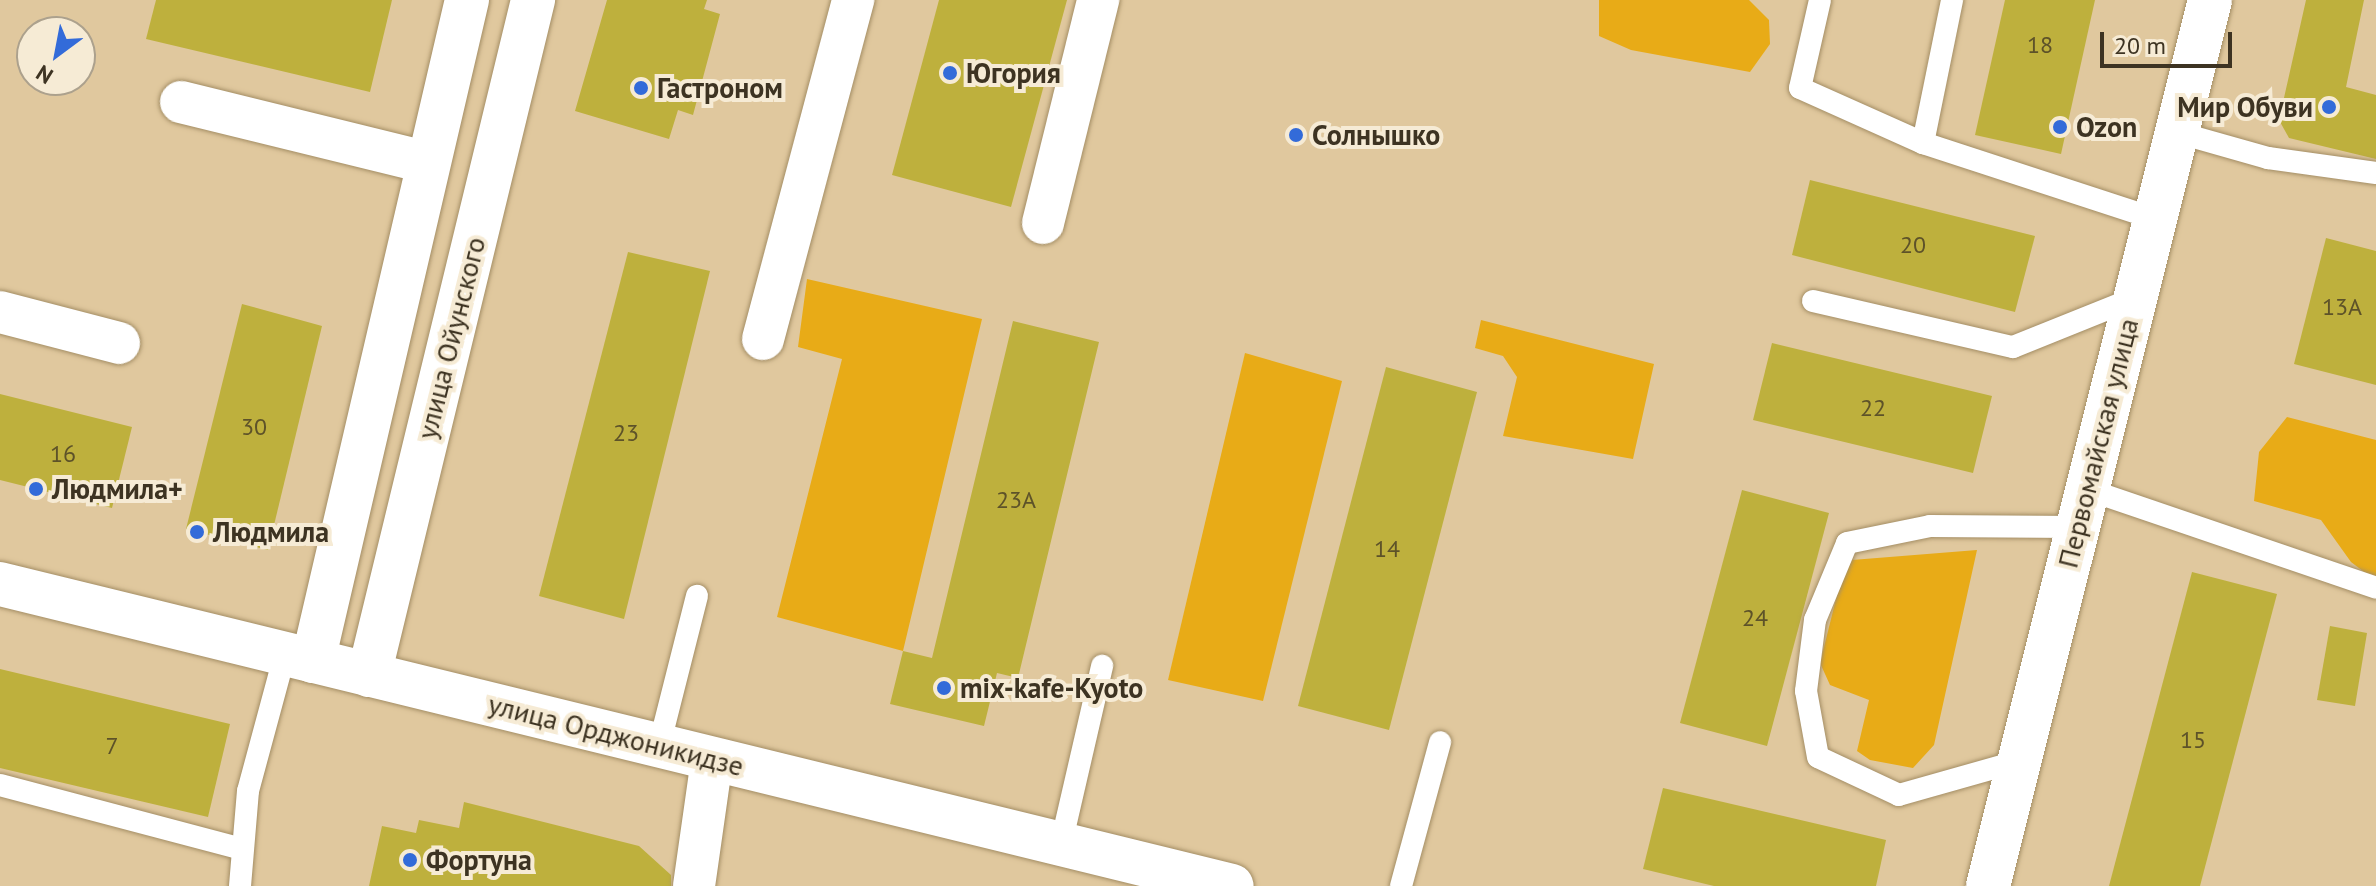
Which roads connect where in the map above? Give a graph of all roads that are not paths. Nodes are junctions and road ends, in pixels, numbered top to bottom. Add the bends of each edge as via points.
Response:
1 (467, 0) edge
2 (533, 0) edge
3 (853, 0) edge
4 (1098, 0) edge
5 (1820, 0) edge
6 (1952, 0) edge
7 (2210, 0) edge
8 (181, 102) dead end
9 (2176, 132) junction
10 (1923, 143) junction
11 (429, 163) junction
12 (2376, 173) edge
13 (2155, 219) junction
14 (1043, 223) dead end
15 (2135, 298) junction
16 (1813, 301) dead end
17 (0, 312) edge
18 (763, 339) dead end
19 (119, 343) dead end
20 (2082, 508) junction
21 (0, 584) edge
22 (2376, 588) edge
23 (697, 596) dead end
24 (299, 658) junction
25 (1102, 666) dead end
26 (369, 675) junction
27 (1440, 742) dead end
28 (659, 746) junction
29 (712, 759) junction
30 (2019, 761) junction
31 (0, 785) edge
32 (1061, 844) junction
33 (238, 848) junction
34 (240, 886) edge
35 (694, 886) edge
36 (1232, 886) edge
37 (1401, 886) edge
38 (1988, 886) edge

1 - 11 street
2 - 26 street, улица Ойунского
3 - 18 street
4 - 14 street
5 - 10 lane via 1800,88
6 - 10 lane
7 - 9 street, Первомайская улица
8 - 11 street
9 - 12 lane via 2268,158
9 - 13 street, Первомайская улица
10 - 13 lane
11 - 24 street
13 - 15 street, Первомайская улица
15 - 16 lane via 2013,347
15 - 20 street, Первомайская улица
17 - 19 street
20 - 22 lane
20 - 30 street, Первомайская улица
20 - 30 lane via 1930,526 1847,543 1815,620 1806,691 1818,757 1899,795
21 - 24 street, улица Орджоникидзе
23 - 28 lane
24 - 26 street, улица Орджоникидзе
24 - 33 lane
25 - 32 lane
26 - 28 street, улица Орджоникидзе
27 - 37 lane
28 - 29 street, улица Орджоникидзе
29 - 32 street, улица Орджоникидзе
29 - 35 street
30 - 38 street, Первомайская улица
31 - 33 lane
32 - 36 street, улица Орджоникидзе
33 - 34 lane

